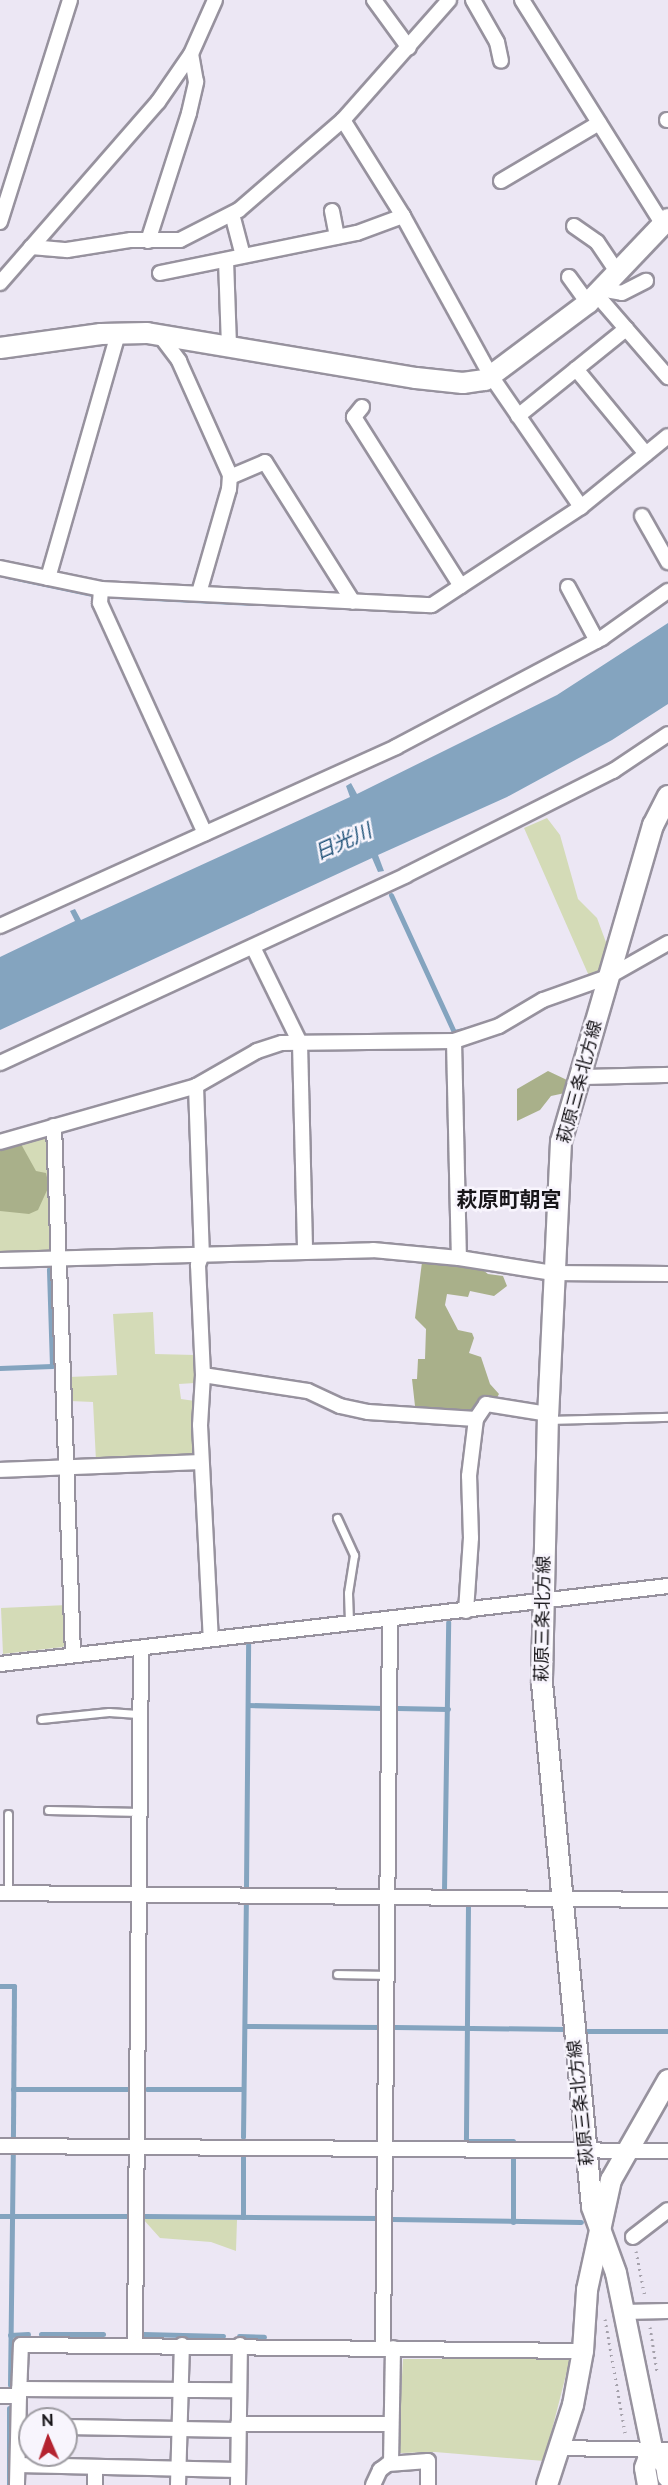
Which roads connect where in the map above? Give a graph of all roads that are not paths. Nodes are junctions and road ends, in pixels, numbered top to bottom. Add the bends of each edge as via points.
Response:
1 (70, 0) edge
2 (215, 0) edge
3 (374, 0) edge
4 (449, 0) edge
5 (472, 0) edge
6 (522, 0) edge
7 (409, 48) junction
8 (191, 54) junction
9 (501, 61) dead end
10 (343, 120) junction
11 (599, 123) junction
12 (501, 181) dead end
13 (332, 211) dead end
14 (232, 214) junction
15 (404, 216) junction
16 (0, 222) edge
17 (665, 222) edge
18 (574, 226) dead end
19 (337, 237) junction
20 (148, 241) junction
21 (31, 248) junction
22 (243, 256) junction
23 (226, 260) junction
24 (617, 272) junction
25 (160, 273) dead end
26 (569, 278) dead end
27 (646, 281) dead end
28 (0, 283) edge
29 (595, 295) junction
30 (626, 329) junction
31 (118, 334) junction
32 (159, 334) junction
33 (229, 345) junction
34 (0, 348) edge
35 (576, 369) junction
36 (491, 376) junction
37 (668, 377) edge
38 (362, 407) dead end
39 (518, 416) junction
40 (668, 436) edge
41 (646, 454) junction
42 (230, 477) junction
43 (580, 507) junction
44 (642, 516) dead end
45 (668, 562) edge
46 (0, 568) edge
47 (48, 578) junction
48 (461, 586) junction
49 (568, 587) dead end
50 (101, 589) junction
51 (668, 591) edge
52 (199, 593) junction
53 (352, 602) junction
54 (597, 641) junction
55 (668, 734) edge
56 (668, 796) edge
57 (205, 833) junction
58 (0, 926) edge
59 (668, 943) edge
60 (253, 947) junction
61 (608, 977) junction
62 (454, 1041) junction
63 (300, 1043) junction
64 (0, 1063) edge
65 (668, 1075) edge
66 (580, 1077) junction
67 (196, 1086) junction
68 (54, 1126) junction
69 (0, 1142) edge
70 (305, 1252) junction
71 (202, 1254) junction
72 (459, 1258) junction
73 (57, 1259) junction
74 (0, 1260) edge
75 (553, 1273) junction
76 (668, 1274) edge
77 (203, 1375) junction
78 (548, 1417) junction
79 (668, 1418) edge
80 (476, 1419) junction
81 (201, 1462) junction
82 (67, 1468) junction
83 (0, 1470) edge
84 (337, 1518) dead end
85 (668, 1586) edge
86 (544, 1602) junction
87 (466, 1611) junction
88 (390, 1621) junction
89 (349, 1625) junction
90 (211, 1639) junction
91 (141, 1650) junction
92 (73, 1655) junction
93 (0, 1664) edge
94 (141, 1714) junction
95 (41, 1719) dead end
96 (48, 1810) dead end
97 (141, 1812) junction
98 (8, 1815) dead end
99 (4, 1893) edge
100 (140, 1894) junction
101 (388, 1896) junction
102 (563, 1899) junction
103 (668, 1900) edge
104 (337, 1974) dead end
105 (387, 1975) junction
106 (668, 2080) edge
107 (0, 2146) edge
108 (137, 2146) junction
109 (385, 2149) junction
110 (585, 2149) junction
111 (625, 2150) junction
112 (668, 2151) edge
113 (668, 2210) edge
114 (599, 2234) junction
115 (633, 2237) road end
116 (668, 2312) edge
117 (613, 2313) junction
118 (135, 2345) junction
119 (182, 2345) junction
120 (240, 2345) junction
121 (388, 2348) junction
122 (583, 2351) junction
123 (181, 2390) junction
124 (239, 2390) junction
125 (19, 2393) junction
126 (0, 2396) edge
127 (21, 2407) edge
128 (391, 2424) junction
129 (78, 2427) edge
130 (238, 2427) junction
131 (180, 2428) junction
132 (560, 2448) junction
133 (660, 2450) edge
134 (391, 2463) junction
135 (18, 2465) edge
136 (78, 2467) edge
137 (95, 2467) junction
138 (179, 2469) junction
139 (237, 2470) junction
140 (668, 2477) edge
141 (17, 2485) edge
142 (95, 2485) edge
143 (178, 2485) edge
144 (238, 2485) edge
145 (374, 2485) edge
146 (428, 2485) edge
147 (547, 2485) edge
148 (648, 2485) edge

1 - 16 street
2 - 8 street
3 - 7 street
4 - 7 street
5 - 9 street via 498,42
6 - 11 street
7 - 10 street
8 - 20 street via 196,82 189,113
8 - 21 street via 158,102
10 - 14 street via 261,195
10 - 15 street
11 - 12 street
11 - 17 street
13 - 19 street
14 - 20 street via 180,240
14 - 22 street
15 - 19 street
15 - 36 street
17 - 24 main road
18 - 24 street via 597,242
19 - 22 street
20 - 21 street via 67,250
21 - 28 street
22 - 23 street
23 - 25 street
23 - 33 street
24 - 29 main road
26 - 29 street
27 - 29 street via 622,292
29 - 30 street
29 - 36 main road
30 - 35 street
30 - 37 street
31 - 32 main road
31 - 34 main road
31 - 47 street
32 - 33 main road
32 - 42 street via 179,361
33 - 36 main road via 416,378 463,383
35 - 39 street
35 - 41 street
36 - 39 street
38 - 48 street via 354,417
39 - 43 street
40 - 41 street
41 - 43 street
42 - 52 street
42 - 53 street via 266,462
43 - 48 street
44 - 45 street
46 - 47 street
47 - 50 street
48 - 53 street via 432,605
49 - 54 street
50 - 52 street
50 - 57 street via 100,603
51 - 54 street
52 - 53 street
54 - 57 street via 396,747
55 - 60 street via 602,776
56 - 61 main road, 萩原三条北方線 via 653,825
57 - 58 street
59 - 61 street
60 - 63 street
60 - 64 street
61 - 62 street via 543,1000 499,1026
61 - 66 main road, 萩原三条北方線
62 - 63 street
62 - 72 street
63 - 67 street via 282,1043 256,1051
63 - 70 street
65 - 66 street
66 - 75 main road, 萩原三条北方線 via 561,1142
67 - 68 street
67 - 71 street
68 - 69 street
68 - 73 street
70 - 71 street
70 - 72 street via 373,1250
71 - 73 street
71 - 77 street via 198,1265
72 - 75 street
73 - 74 street
73 - 82 street
75 - 76 street
75 - 78 main road, 萩原三条北方線
77 - 80 street via 308,1391 340,1406 368,1412
77 - 81 street
78 - 79 lane
78 - 80 street via 486,1404
78 - 86 main road, 萩原三条北方線
80 - 87 street via 469,1476 471,1538
81 - 82 street
81 - 90 street
82 - 83 street
82 - 92 street
84 - 89 lane via 354,1555 348,1593
85 - 86 street
86 - 87 street
86 - 102 main road, 萩原三条北方線 via 543,1724
87 - 88 street
88 - 89 street
88 - 101 street
89 - 90 street
90 - 91 street
91 - 92 street
91 - 94 street
92 - 93 street
94 - 95 lane via 109,1712
94 - 97 street
96 - 97 lane
97 - 100 street
98 - 99 lane
99 - 100 street
100 - 101 street
100 - 108 street
101 - 102 street
101 - 105 street
102 - 103 street
102 - 110 main road, 萩原三条北方線
104 - 105 lane
105 - 109 street
106 - 111 main road
107 - 108 street
108 - 109 street
108 - 118 street
109 - 110 street
109 - 121 street
110 - 111 street
110 - 114 main road, 萩原三条北方線
111 - 112 street
111 - 114 main road via 611,2180
113 - 115 street
114 - 117 main road, 萩原三条北方線 via 616,2273
114 - 122 main road via 587,2290
116 - 117 street
117 - 133 main road, 萩原三条北方線
118 - 119 street
118 - 125 street via 21,2345
119 - 120 street
119 - 123 street
120 - 121 street
120 - 124 street
121 - 122 street
121 - 128 street
122 - 132 main road
123 - 124 street
123 - 125 street
123 - 131 street
124 - 130 street
125 - 126 street
125 - 127 street
128 - 130 street
128 - 134 street
129 - 131 street
130 - 131 street
130 - 139 street
131 - 138 street
132 - 133 street
132 - 147 main road
133 - 140 main road, 萩原三条北方線
133 - 148 main road, 萩原三条北方線 via 645,2468
134 - 145 street via 380,2470
134 - 146 street via 428,2461
135 - 141 street
136 - 137 street
137 - 138 street
137 - 142 street
138 - 139 street
138 - 143 street
139 - 144 street

